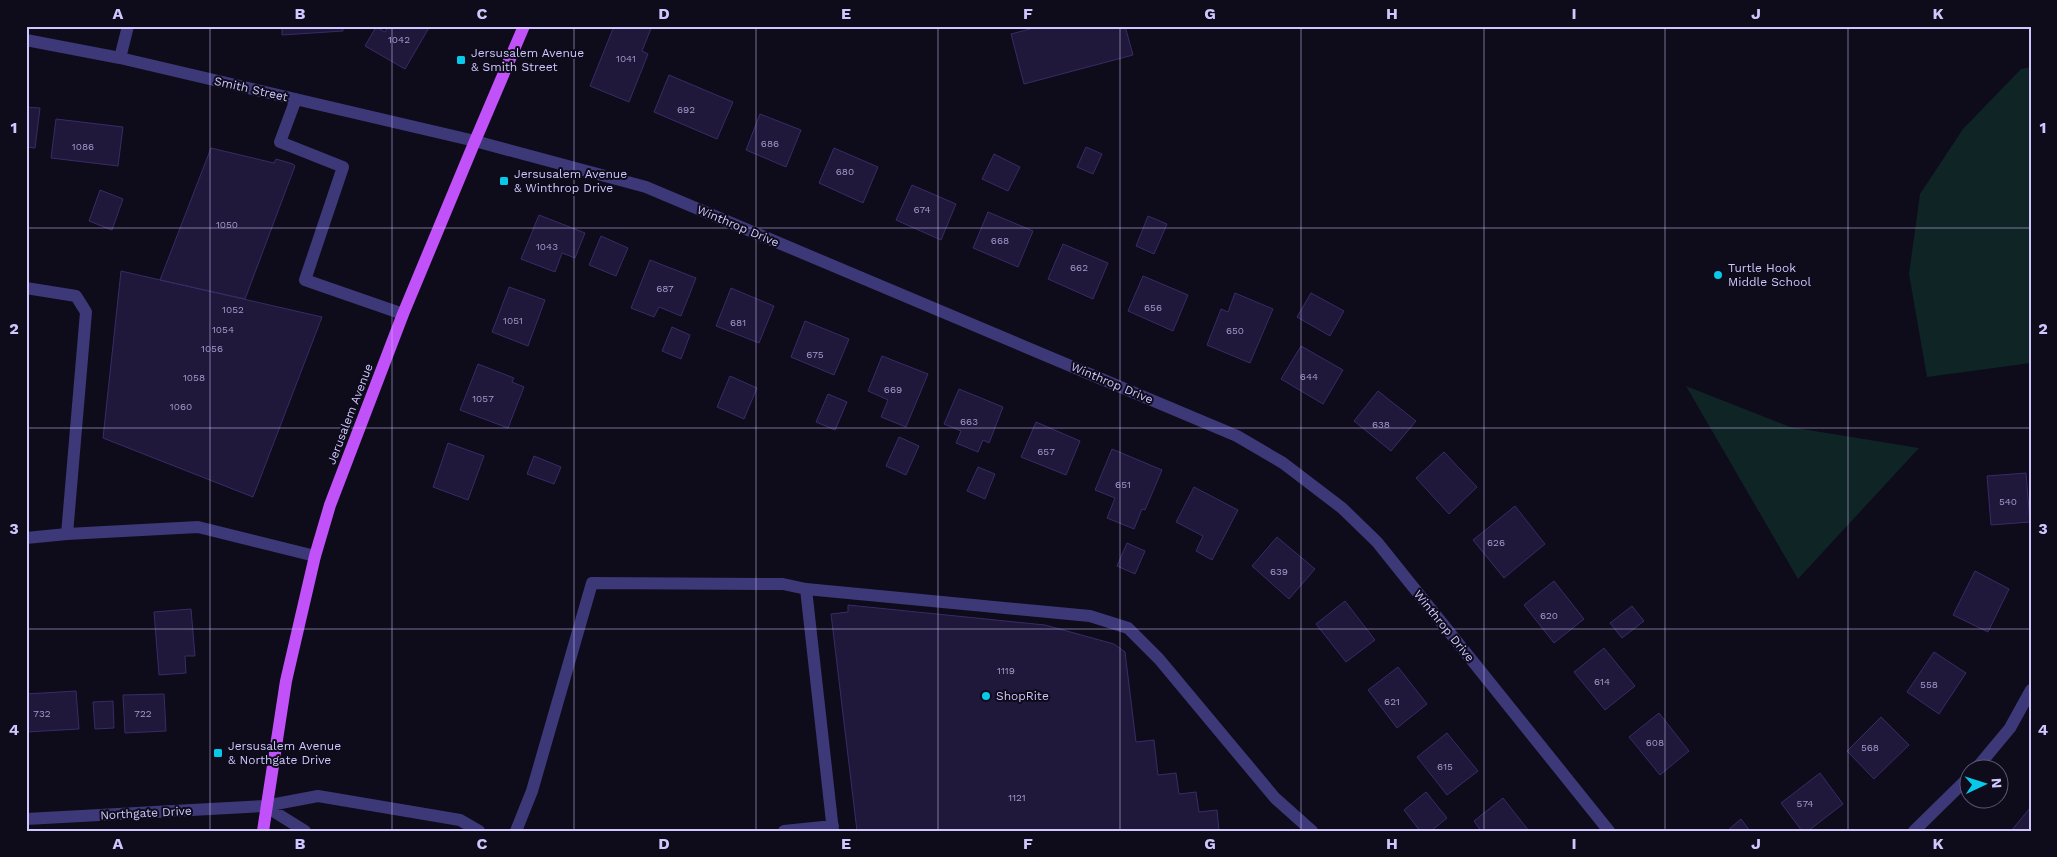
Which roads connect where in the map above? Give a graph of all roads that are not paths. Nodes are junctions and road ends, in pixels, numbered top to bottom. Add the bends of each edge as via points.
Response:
1 (128, 26) edge
2 (524, 26) edge
3 (26, 40) edge
4 (120, 58) junction
5 (296, 99) junction
6 (475, 141) junction
7 (26, 288) edge
8 (403, 314) junction
9 (67, 534) junction
10 (26, 538) edge
11 (315, 556) junction
12 (806, 588) junction
13 (2031, 690) edge
14 (1983, 760) edge
15 (1960, 786) edge
16 (265, 806) junction
17 (26, 819) edge
18 (833, 828) edge
19 (263, 831) edge
20 (305, 831) edge
21 (479, 831) edge
22 (516, 831) edge
23 (784, 831) edge
24 (1312, 831) edge
25 (1609, 831) edge
26 (1914, 831) edge

1 - 4 street
2 - 6 main road, Jerusalem Avenue
3 - 4 street, Smith Street
4 - 5 street, Smith Street
5 - 6 street, Smith Street
5 - 8 street via 280,142 343,168 305,280
6 - 8 main road, Jerusalem Avenue
6 - 25 street, Winthrop Drive via 646,187 1237,436 1283,464 1342,508 1378,542
7 - 9 street via 76,296 86,312
8 - 11 main road, Jerusalem Avenue via 330,504
9 - 10 street
9 - 11 street via 198,527
11 - 16 main road, Jerusalem Avenue via 286,681
12 - 18 street
12 - 22 street via 783,584 592,583 532,791
12 - 24 street via 1090,616 1128,628 1159,659 1275,798
13 - 14 street via 2010,728
15 - 26 street
16 - 17 street, Northgate Drive
16 - 19 main road, Jerusalem Avenue
16 - 20 street
16 - 21 street, Northgate Drive via 318,796 460,820
18 - 23 street

